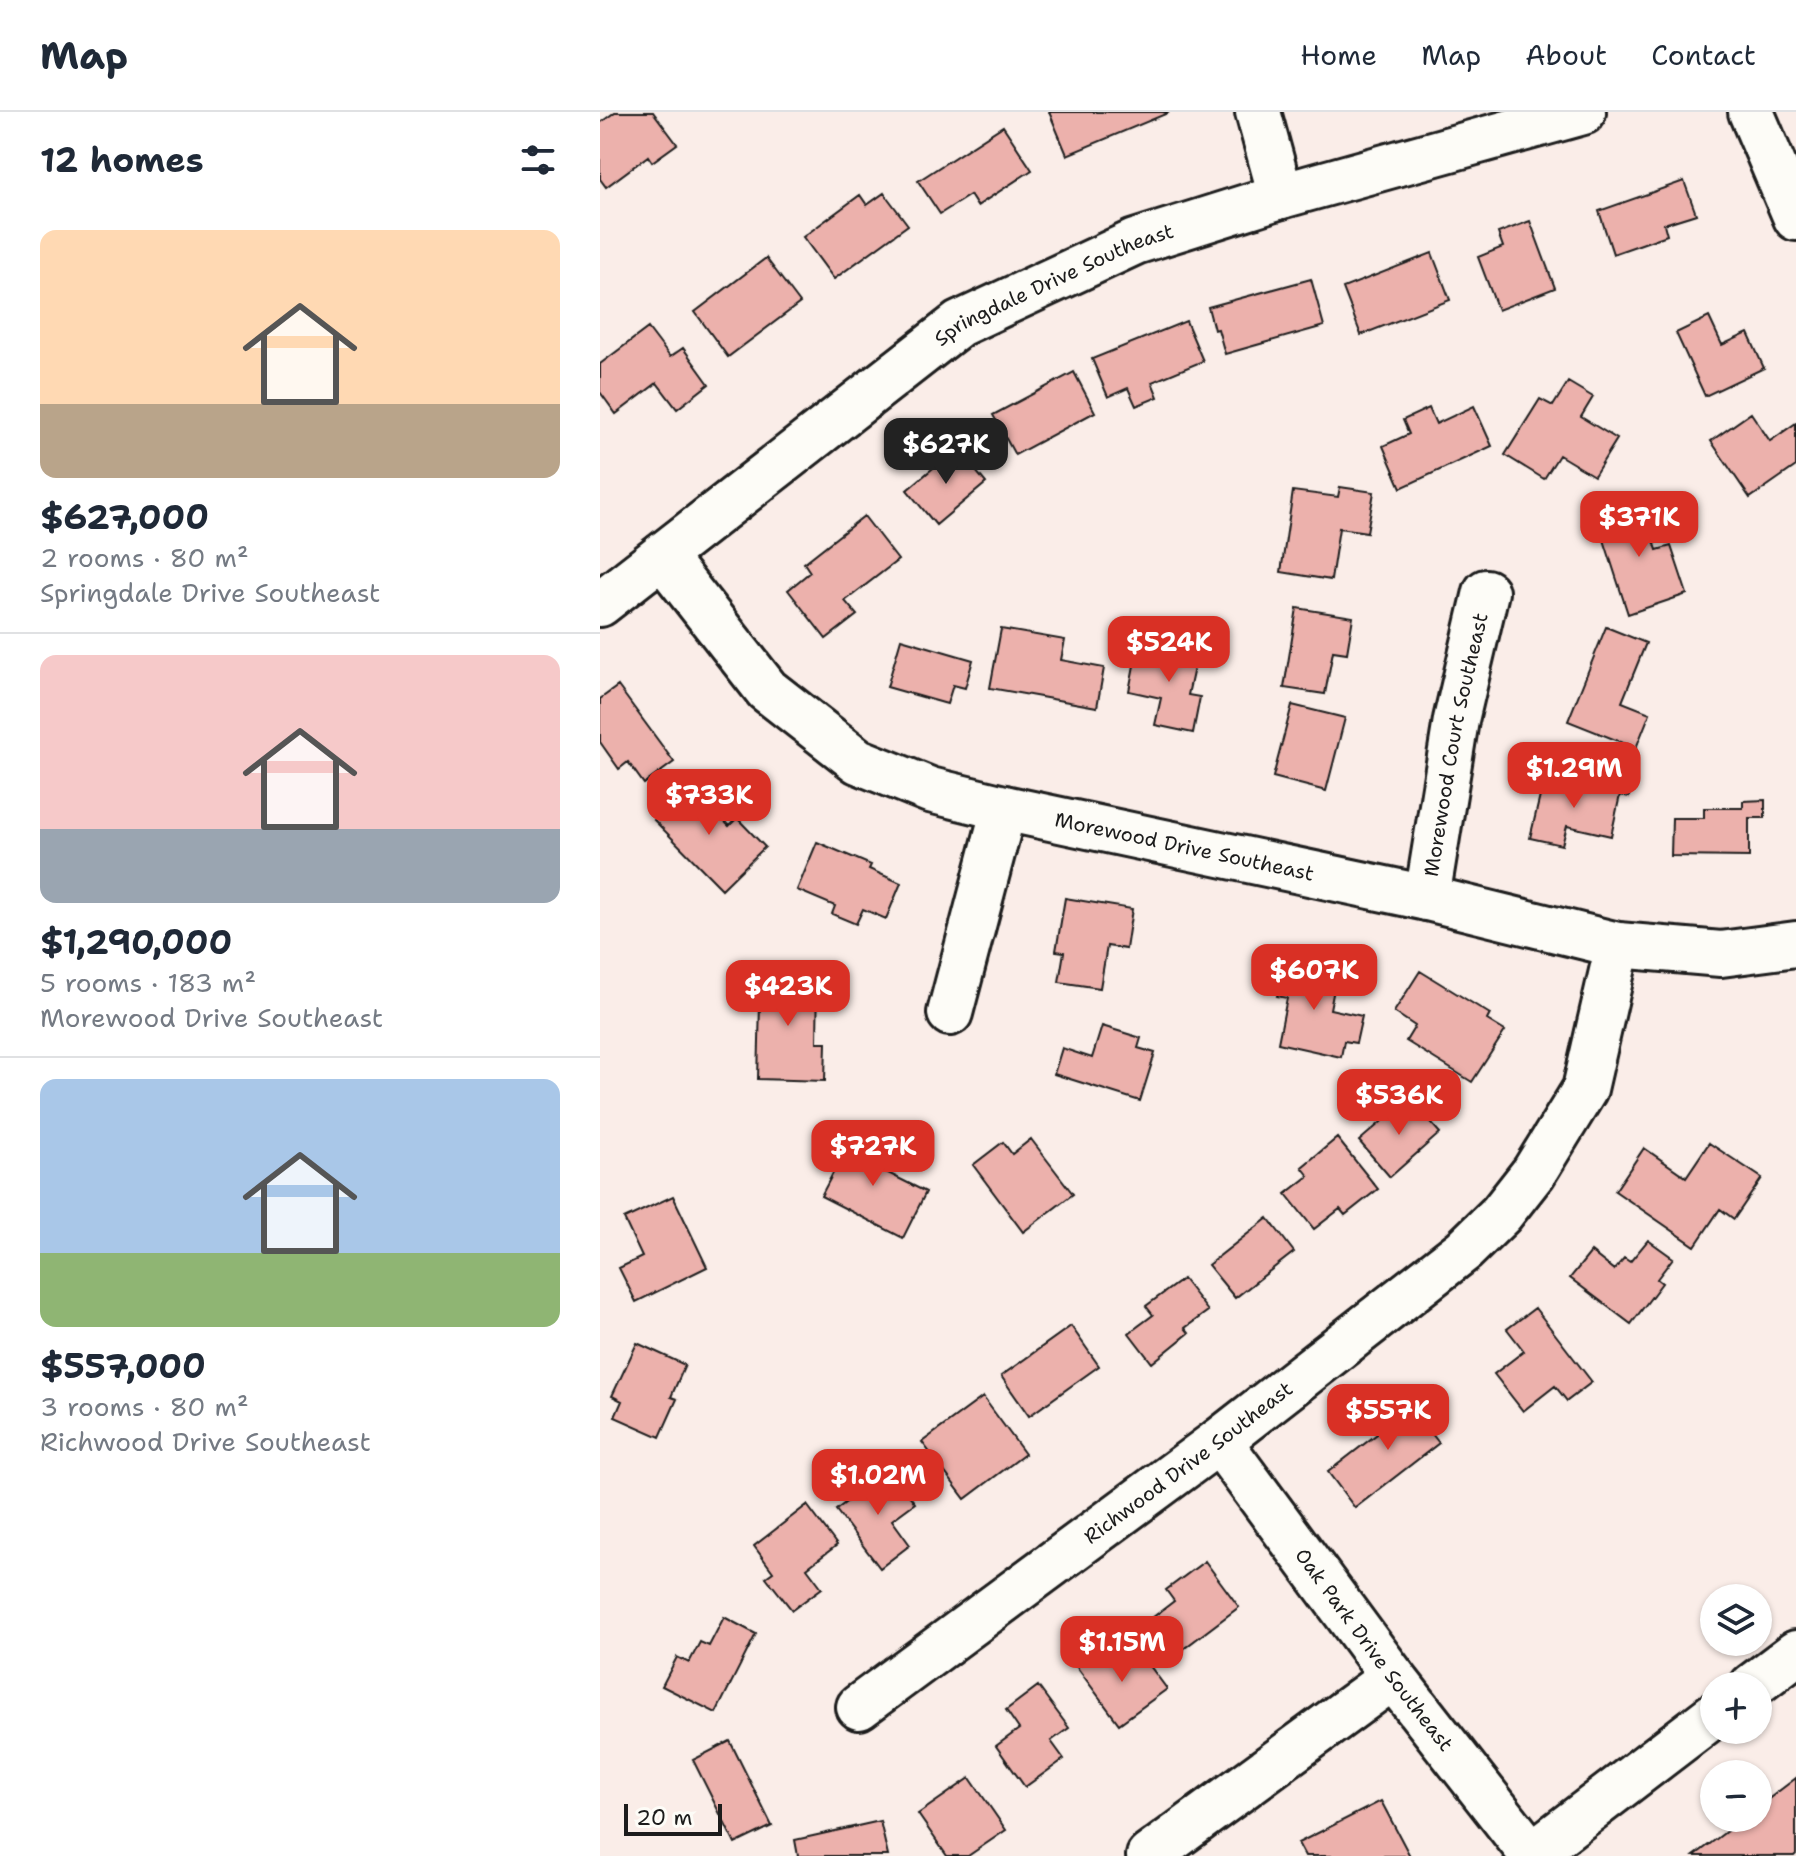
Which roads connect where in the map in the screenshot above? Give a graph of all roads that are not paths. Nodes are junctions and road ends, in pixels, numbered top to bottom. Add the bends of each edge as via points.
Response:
1 (1258, 112) edge
2 (1583, 112) edge
3 (1751, 112) edge
4 (1281, 196) junction
5 (1796, 218) edge
6 (662, 556) junction
7 (1486, 592) dead end
8 (600, 604) edge
9 (1004, 808) junction
10 (1427, 898) junction
11 (1796, 944) edge
12 (1618, 945) junction
13 (950, 1013) dead end
14 (1219, 1441) junction
15 (1796, 1653) edge
16 (1771, 1672) edge
17 (1393, 1677) junction
18 (859, 1707) dead end
19 (1700, 1726) edge
20 (1532, 1855) edge
21 (1149, 1856) edge

1 - 4 street
2 - 4 street, Springdale Drive Southeast
3 - 5 street
4 - 6 street, Springdale Drive Southeast via 1135,242 959,324
6 - 8 street, Springdale Drive Southeast
6 - 9 street, Morewood Drive Southeast via 767,690 858,761 930,790
7 - 10 street, Morewood Court Southeast via 1456,720
9 - 10 street, Morewood Drive Southeast
9 - 13 street
10 - 12 street, Morewood Drive Southeast
11 - 12 street, Morewood Drive Southeast via 1721,954
12 - 14 street, Richwood Drive Southeast via 1585,1089 1501,1214 1464,1250
14 - 17 street, Oak Park Drive Southeast
14 - 18 street, Richwood Drive Southeast
15 - 16 street
17 - 20 street, Oak Park Drive Southeast
17 - 21 street
19 - 20 street

